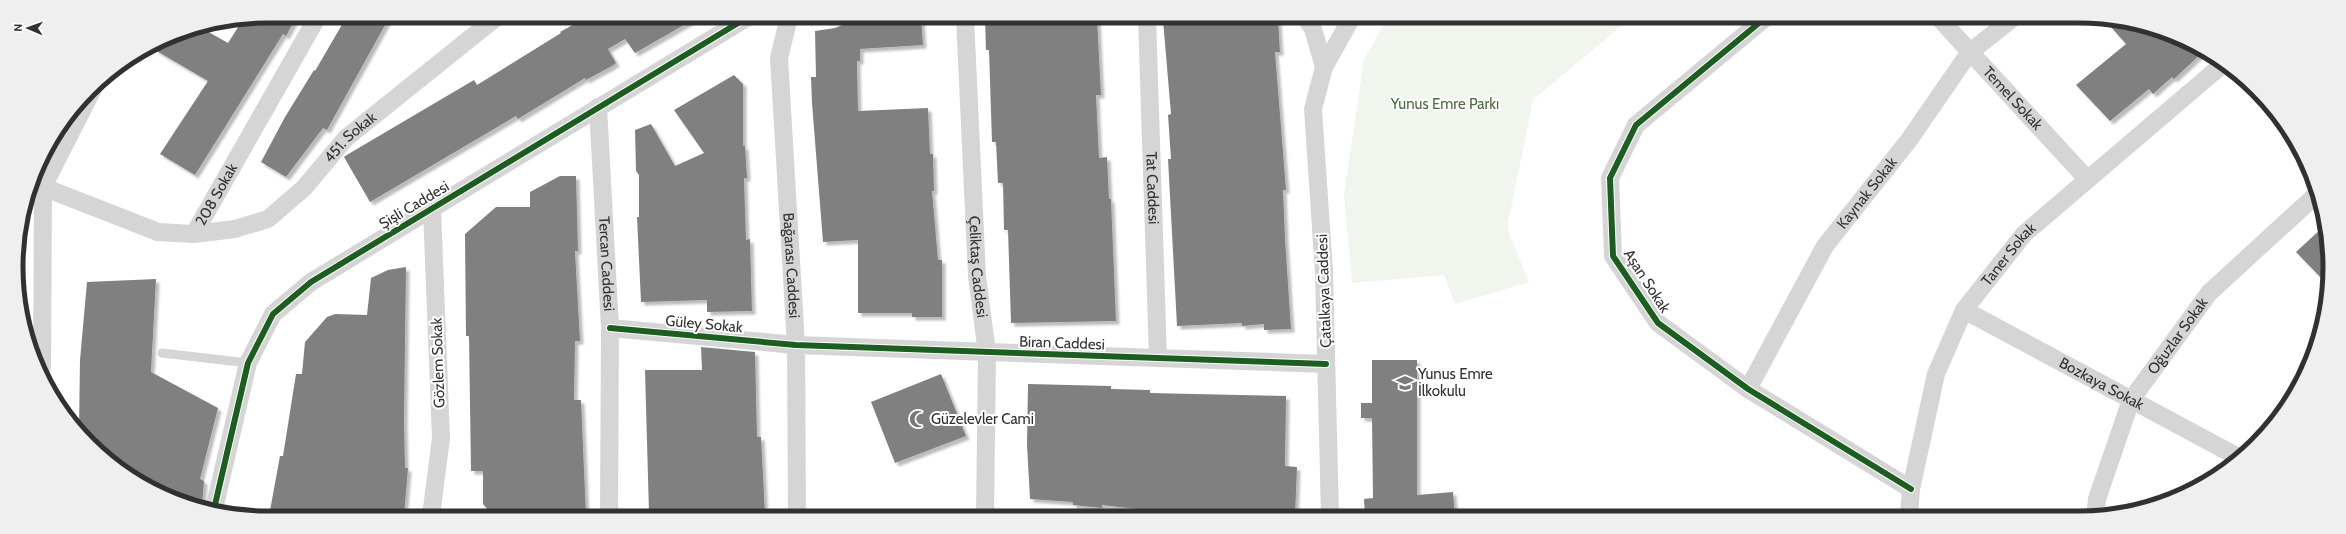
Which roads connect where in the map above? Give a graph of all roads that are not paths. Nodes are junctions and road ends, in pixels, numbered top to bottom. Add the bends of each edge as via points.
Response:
1 (314, 23) edge
2 (489, 23) edge
3 (738, 23) edge
4 (787, 23) edge
5 (965, 23) edge
6 (1146, 23) edge
7 (1308, 23) edge
8 (1349, 23) edge
9 (1759, 23) edge
10 (1943, 23) edge
11 (2007, 23) edge
12 (1969, 53) junction
13 (1324, 67) junction
14 (2219, 67) edge
15 (598, 107) junction
16 (82, 108) edge
17 (2087, 179) junction
18 (39, 184) edge
19 (2313, 198) edge
20 (432, 210) junction
21 (194, 234) junction
22 (1964, 310) junction
23 (610, 328) junction
24 (796, 346) junction
25 (987, 353) junction
26 (162, 354) dead end
27 (41, 357) edge
28 (1158, 358) junction
29 (248, 363) junction
30 (1326, 364) junction
31 (1748, 389) junction
32 (2131, 400) junction
33 (2234, 456) edge
34 (1911, 488) junction
35 (215, 505) edge
36 (2096, 510) edge
37 (432, 511) edge
38 (610, 511) edge
39 (797, 511) edge
40 (985, 511) edge
41 (1330, 511) edge
42 (1909, 511) edge

1 - 21 street, 208 Sokak
2 - 21 street, 451. Sokak via 346,138 304,188 268,219 235,229
3 - 15 street, Şişli Caddesi
4 - 24 street, Bağarası Caddesi via 779,58
5 - 25 street, Çeliktaş Caddesi via 978,276
6 - 28 street, Tat Caddesi
7 - 13 street
8 - 13 street, Çatalkaya Caddesi
9 - 31 street, Aşan Sokak via 1636,125 1610,178 1612,256 1658,323
10 - 12 street, Temel Sokak
11 - 12 street, Kaynak Sokak
12 - 17 street, Temel Sokak
12 - 31 street, Kaynak Sokak via 1909,140 1825,246
13 - 30 street, Çatalkaya Caddesi via 1313,108 1324,272
14 - 17 street, Taner Sokak
15 - 20 street, Şişli Caddesi
15 - 23 street, Tercan Caddesi
16 - 18 street
17 - 22 street, Taner Sokak via 2024,234
18 - 21 street, 208 Sokak via 158,232
18 - 27 street
19 - 32 street, Oğuzlar Sokak via 2209,293
20 - 29 street, Şişli Caddesi via 311,282 273,314
20 - 37 street, Gözlem Sokak via 441,438
22 - 32 street, Bozkaya Sokak
22 - 34 street, Taner Sokak via 1936,374
23 - 24 street, Güley Sokak
23 - 38 street, Tercan Caddesi
24 - 25 street, Biran Caddesi
24 - 39 street, Bağarası Caddesi
25 - 28 street, Biran Caddesi
25 - 40 street, Çeliktaş Caddesi
26 - 29 lane
28 - 30 street, Biran Caddesi
29 - 35 street, Şişli Caddesi
30 - 41 street, Çatalkaya Caddesi
31 - 34 street, Aşan Sokak
32 - 33 street, Bozkaya Sokak
32 - 36 street, Oğuzlar Sokak via 2096,499
34 - 42 street, Taner Sokak

